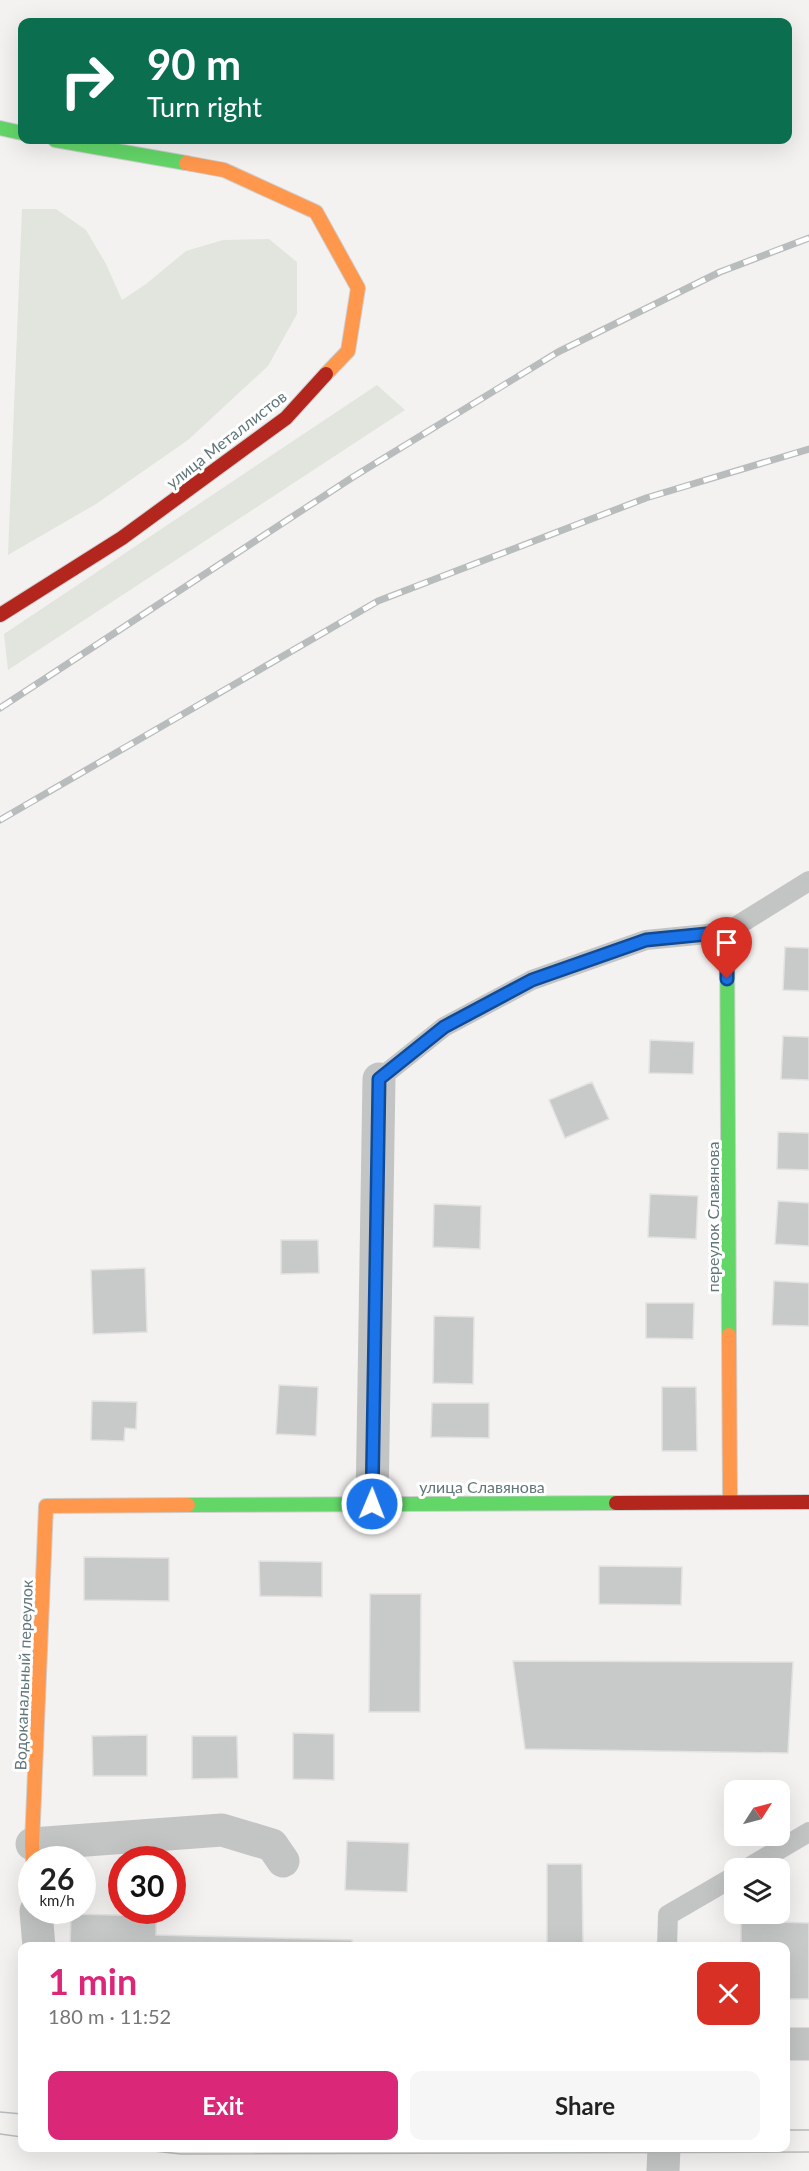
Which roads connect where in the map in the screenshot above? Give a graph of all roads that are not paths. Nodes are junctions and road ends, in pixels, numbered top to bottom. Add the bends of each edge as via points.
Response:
1 (0, 128) edge
2 (18, 132) edge
3 (78, 144) edge
4 (0, 615) edge
5 (809, 881) edge
6 (727, 932) junction
7 (379, 1079) joint
8 (730, 1502) junction
9 (809, 1502) edge
10 (372, 1504) junction
11 (46, 1506) joint
12 (809, 1832) edge
13 (32, 1846) edge
14 (84, 1846) edge
15 (765, 1858) edge
16 (284, 1861) dead end
17 (724, 1883) edge
18 (37, 1924) edge
19 (39, 1942) edge
20 (667, 1942) edge
21 (790, 2044) edge
22 (809, 2044) edge
23 (664, 2152) edge
24 (663, 2171) edge

1 - 2 street
3 - 4 street, улица Металлистов via 224,170 316,212 358,288 348,351 286,418 122,538
5 - 6 lane
6 - 7 lane via 646,940 532,980 444,1027
6 - 8 street, переулок Славянова
7 - 10 street
8 - 9 street, улица Славянова
8 - 10 street, улица Славянова
10 - 11 street, улица Славянова
11 - 13 street, Водоканальный переулок
12 - 15 lane
14 - 16 street via 222,1830 272,1845
17 - 20 lane via 668,1916
18 - 19 street
21 - 22 street
23 - 24 street

